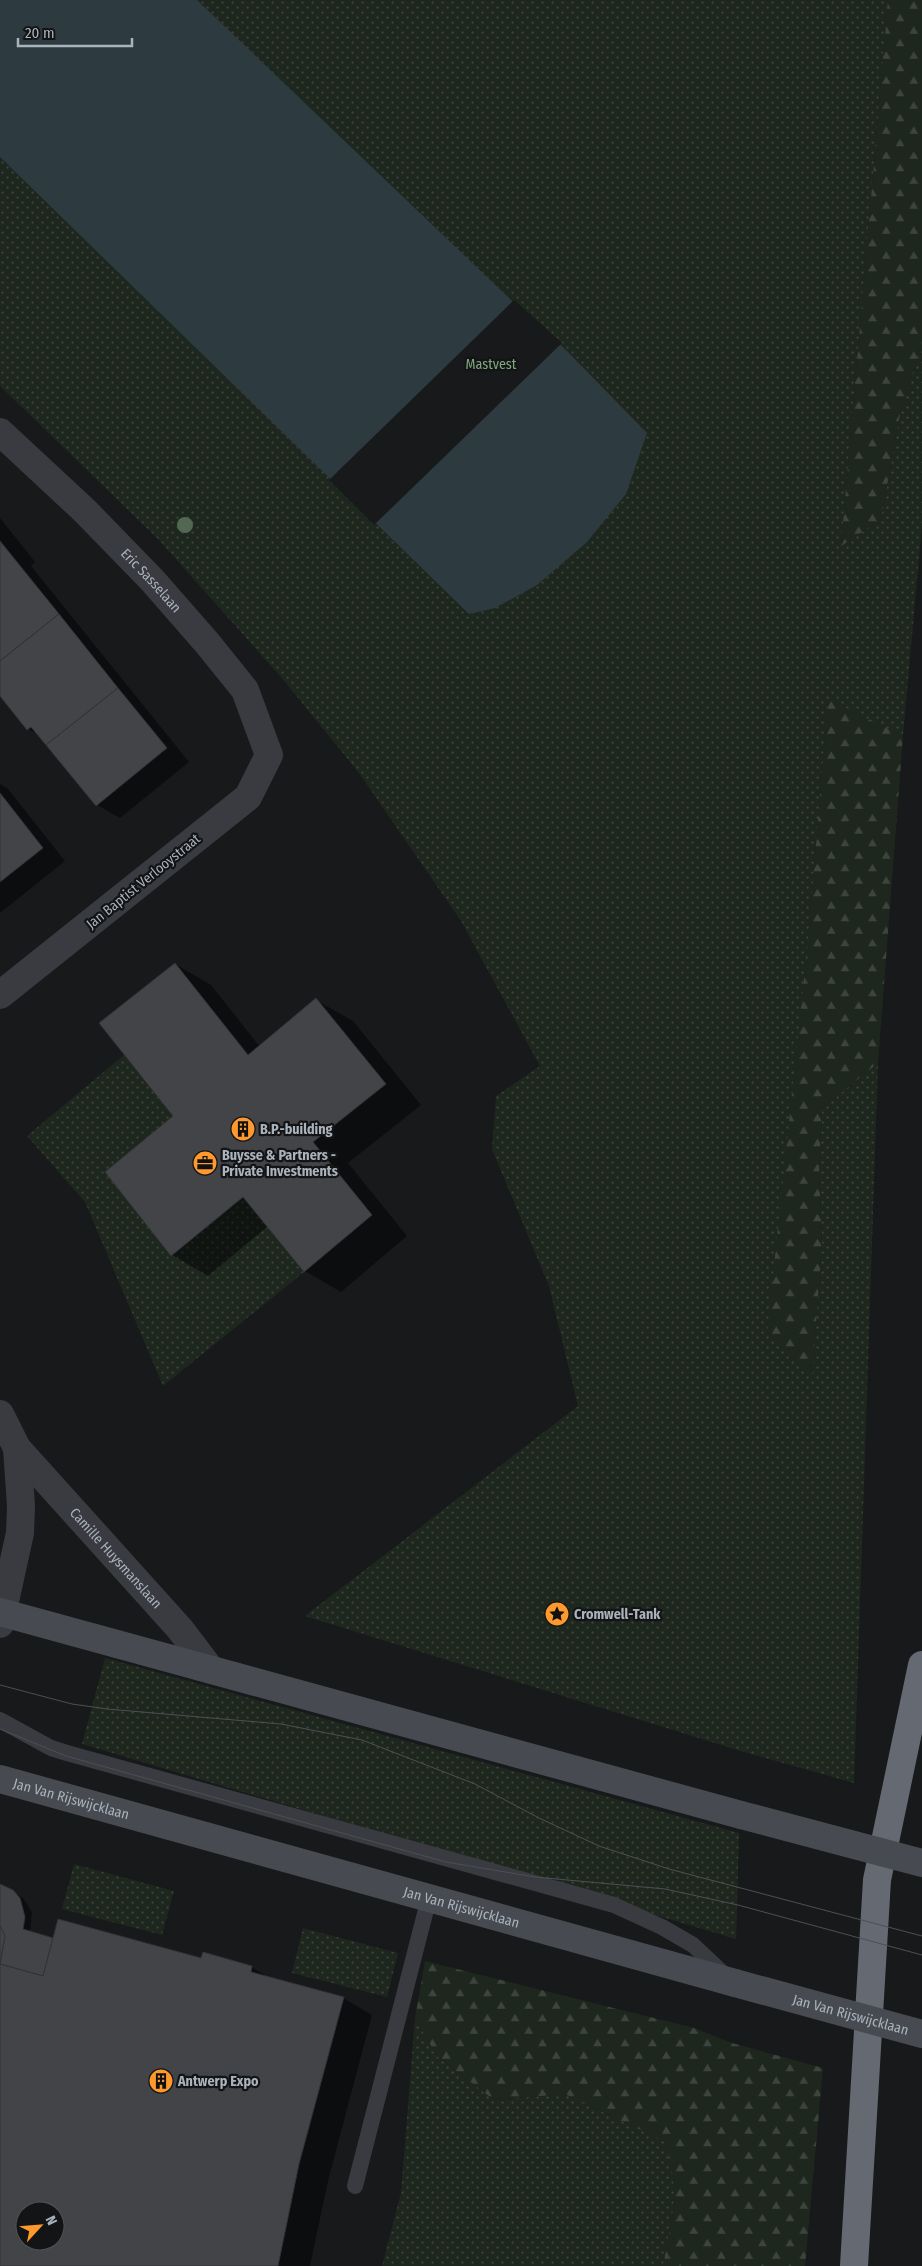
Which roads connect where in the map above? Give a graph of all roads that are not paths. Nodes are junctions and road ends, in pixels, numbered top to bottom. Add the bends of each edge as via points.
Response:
1 (0, 432) edge
2 (269, 755) joint
3 (0, 995) edge
4 (0, 1414) edge
5 (17, 1448) junction
6 (1, 1616) edge
7 (922, 1665) edge
8 (211, 1670) junction
9 (0, 1720) edge
10 (0, 1779) edge
11 (922, 1863) edge
12 (429, 1898) junction
13 (735, 1983) junction
14 (922, 2034) edge
15 (355, 2186) dead end
16 (854, 2266) edge

1 - 2 street, Eric Sasselaan via 92,518 208,644 244,690
2 - 3 street, Jan Baptist Verlooystraat via 248,797
4 - 5 street, Camille Huysmanslaan
5 - 6 street, Camille Huysmanslaan via 22,1506 20,1533
5 - 8 street, Camille Huysmanslaan via 174,1622
6 - 8 main road
7 - 16 highway via 877,1880
8 - 11 main road, bridge
9 - 13 lane via 51,1748 75,1756 614,1905 692,1945
10 - 12 main road, Jan Van Rijswijcklaan
12 - 13 main road, Jan Van Rijswijcklaan
12 - 15 lane
13 - 14 main road, Jan Van Rijswijcklaan, bridge

